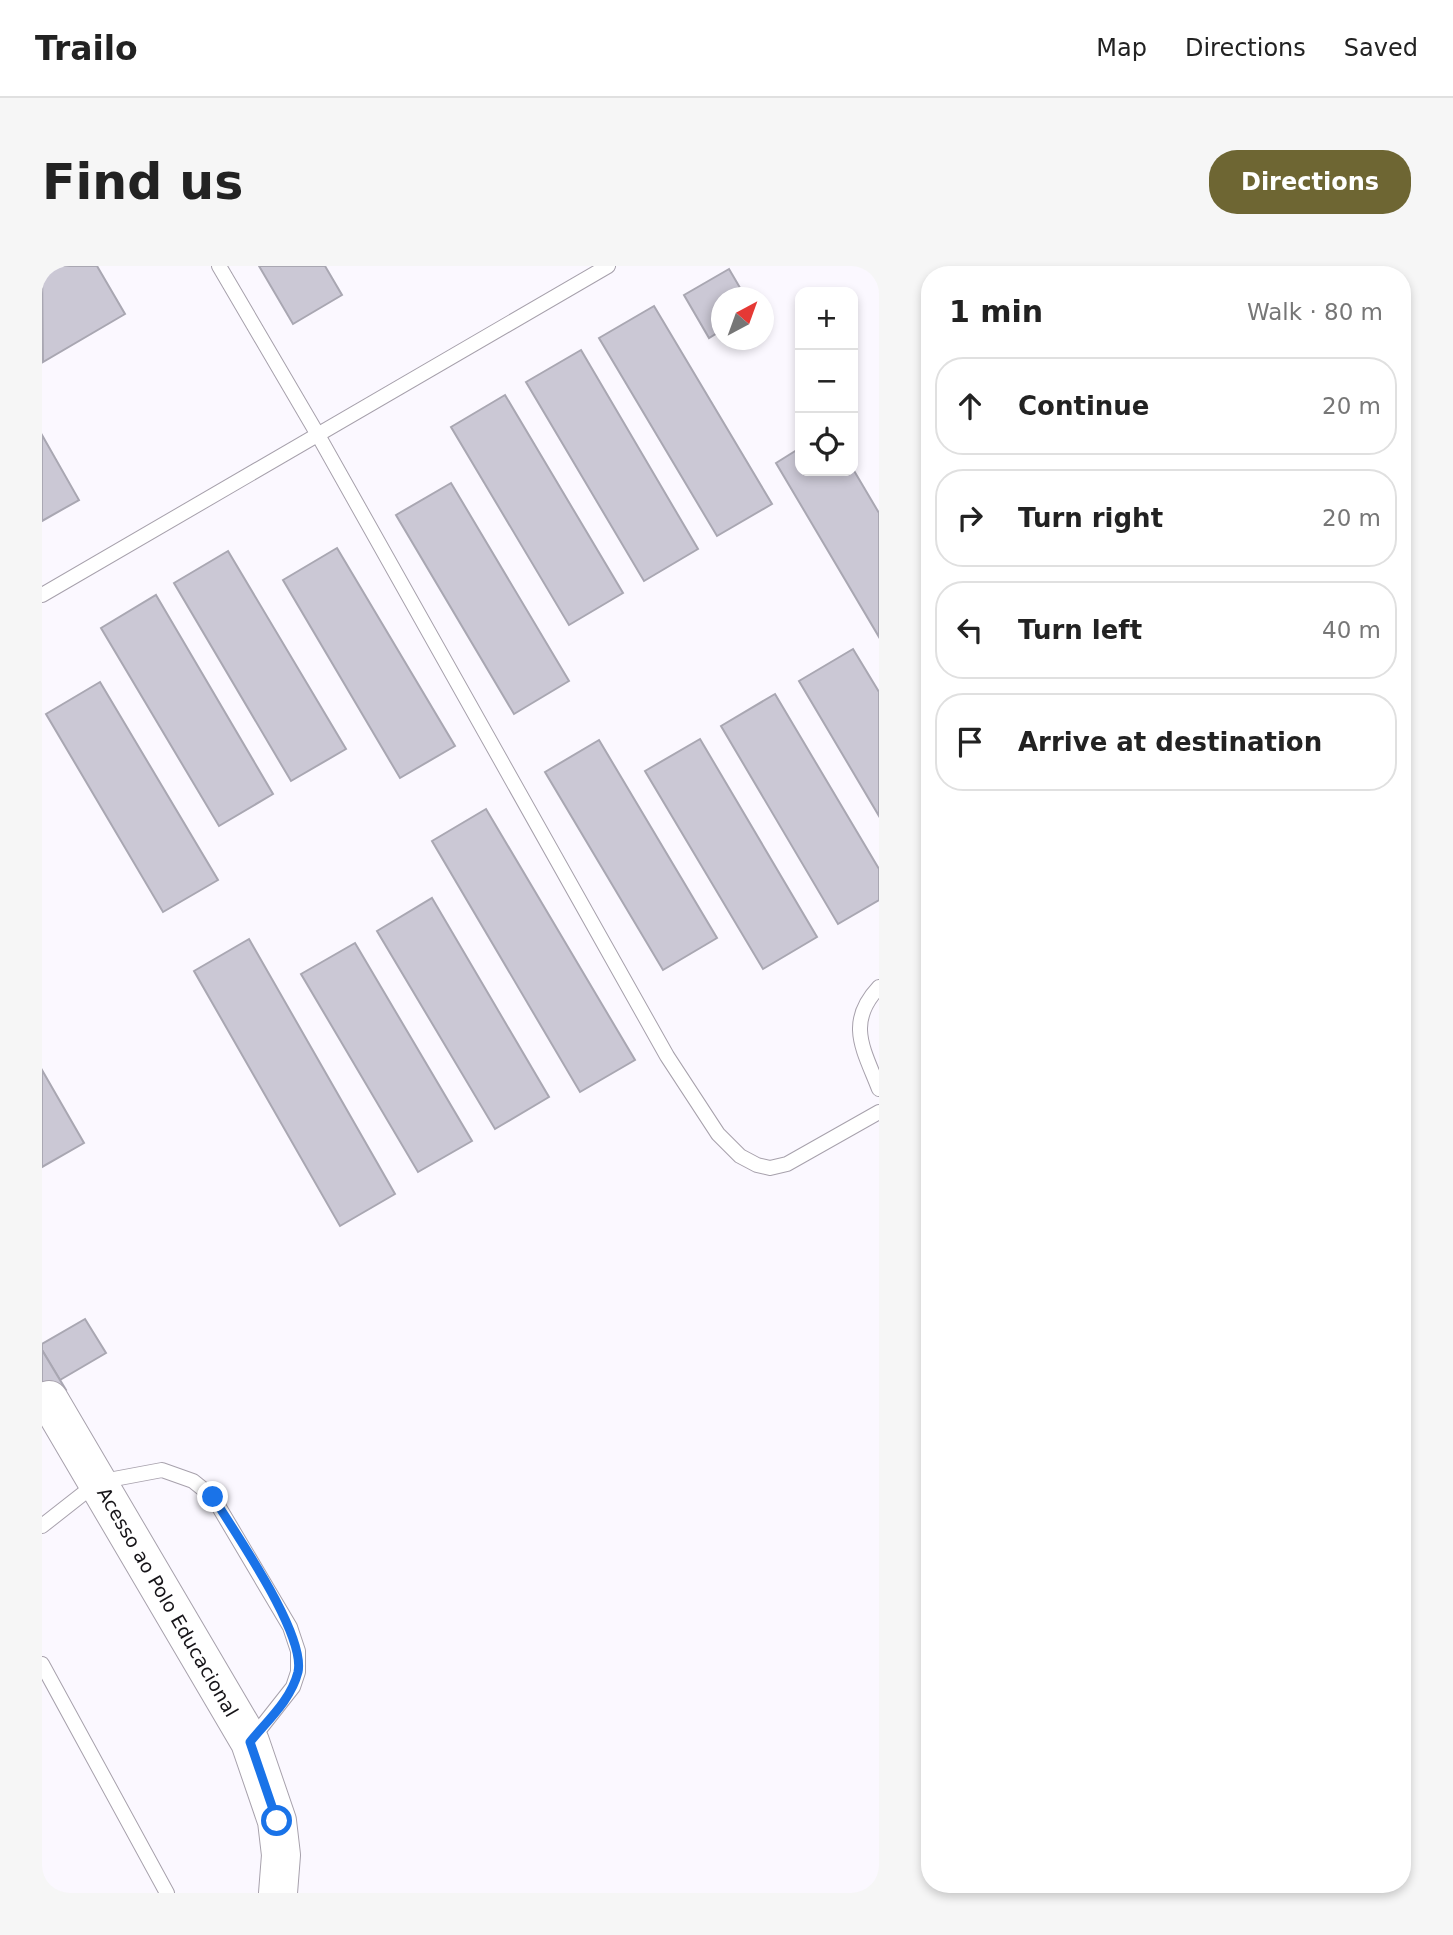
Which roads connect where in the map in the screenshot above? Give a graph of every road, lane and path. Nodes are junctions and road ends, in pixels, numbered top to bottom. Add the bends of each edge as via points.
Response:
1 (219, 266) edge
2 (608, 266) edge
3 (318, 435) junction
4 (42, 595) edge
5 (879, 987) edge
6 (879, 1089) edge
7 (879, 1112) edge
8 (49, 1400) dead end
9 (98, 1482) junction
10 (42, 1526) edge
11 (42, 1664) edge
12 (250, 1742) junction
13 (167, 1893) edge
14 (278, 1893) edge

1 - 3 lane
2 - 3 lane
3 - 4 lane
3 - 7 lane via 667,1056 718,1134 740,1156 770,1168 787,1164
5 - 6 lane via 866,1002 858,1035
8 - 9 street, Acesso ao Polo Educacional
9 - 10 lane
9 - 12 street, Acesso ao Polo Educacional
9 - 12 lane via 162,1470 205,1489 290,1627 299,1661 293,1687
11 - 13 lane
12 - 14 street, Acesso ao Polo Educacional via 277,1821 281,1855

